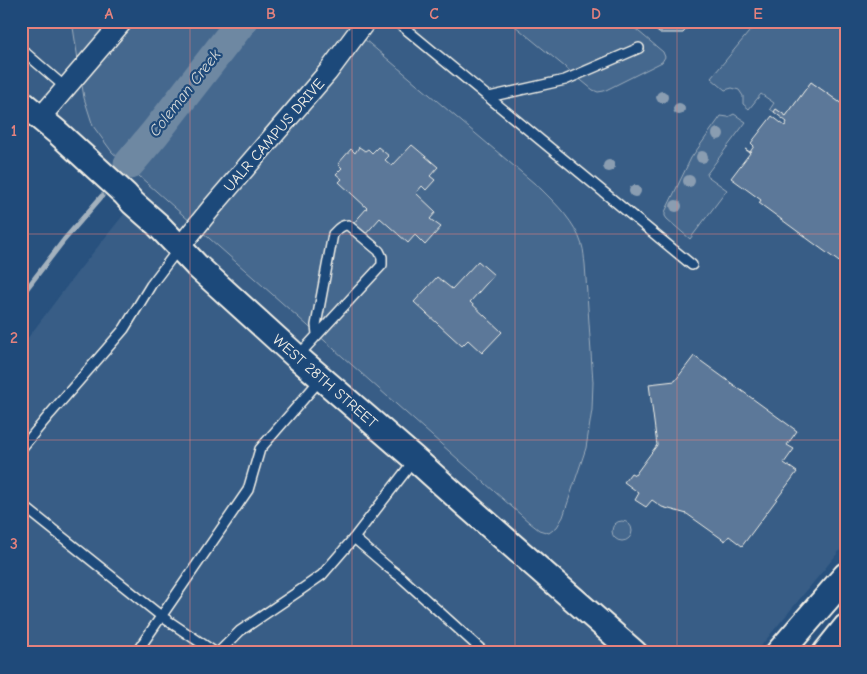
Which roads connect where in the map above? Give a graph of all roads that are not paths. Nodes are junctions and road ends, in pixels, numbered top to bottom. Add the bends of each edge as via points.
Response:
1 (123, 21) edge
2 (366, 21) edge
3 (396, 21) edge
4 (21, 48) edge
5 (639, 48) dead end
6 (66, 88) junction
7 (489, 97) junction
8 (21, 102) edge
9 (40, 118) junction
10 (179, 248) junction
11 (692, 265) dead end
12 (318, 334) junction
13 (297, 357) junction
14 (322, 378) junction
15 (21, 449) edge
16 (415, 459) junction
17 (21, 504) edge
18 (354, 538) junction
19 (846, 576) edge
20 (161, 616) junction
21 (846, 628) edge
22 (136, 653) edge
23 (217, 653) edge
24 (485, 653) edge
25 (635, 653) edge
26 (779, 653) edge
27 (826, 653) edge

1 - 6 street
2 - 10 street, UALR CAMPUS DRIVE via 328,72
3 - 7 lane
4 - 6 lane
5 - 7 lane via 565,80
6 - 9 street
7 - 11 lane
8 - 9 street, WEST 28TH STREET
9 - 10 street, WEST 28TH STREET via 125,194
10 - 13 street, WEST 28TH STREET
10 - 15 lane via 124,328
12 - 12 lane via 382,265 379,251 348,225 333,234 316,326
12 - 13 lane
13 - 14 street, WEST 28TH STREET
14 - 16 street, WEST 28TH STREET
14 - 20 lane via 260,449 248,490
16 - 18 lane
16 - 25 street, WEST 28TH STREET
17 - 20 lane
18 - 23 lane via 322,574 240,631
18 - 24 lane
19 - 26 main road
20 - 22 lane
20 - 23 lane
21 - 27 main road

